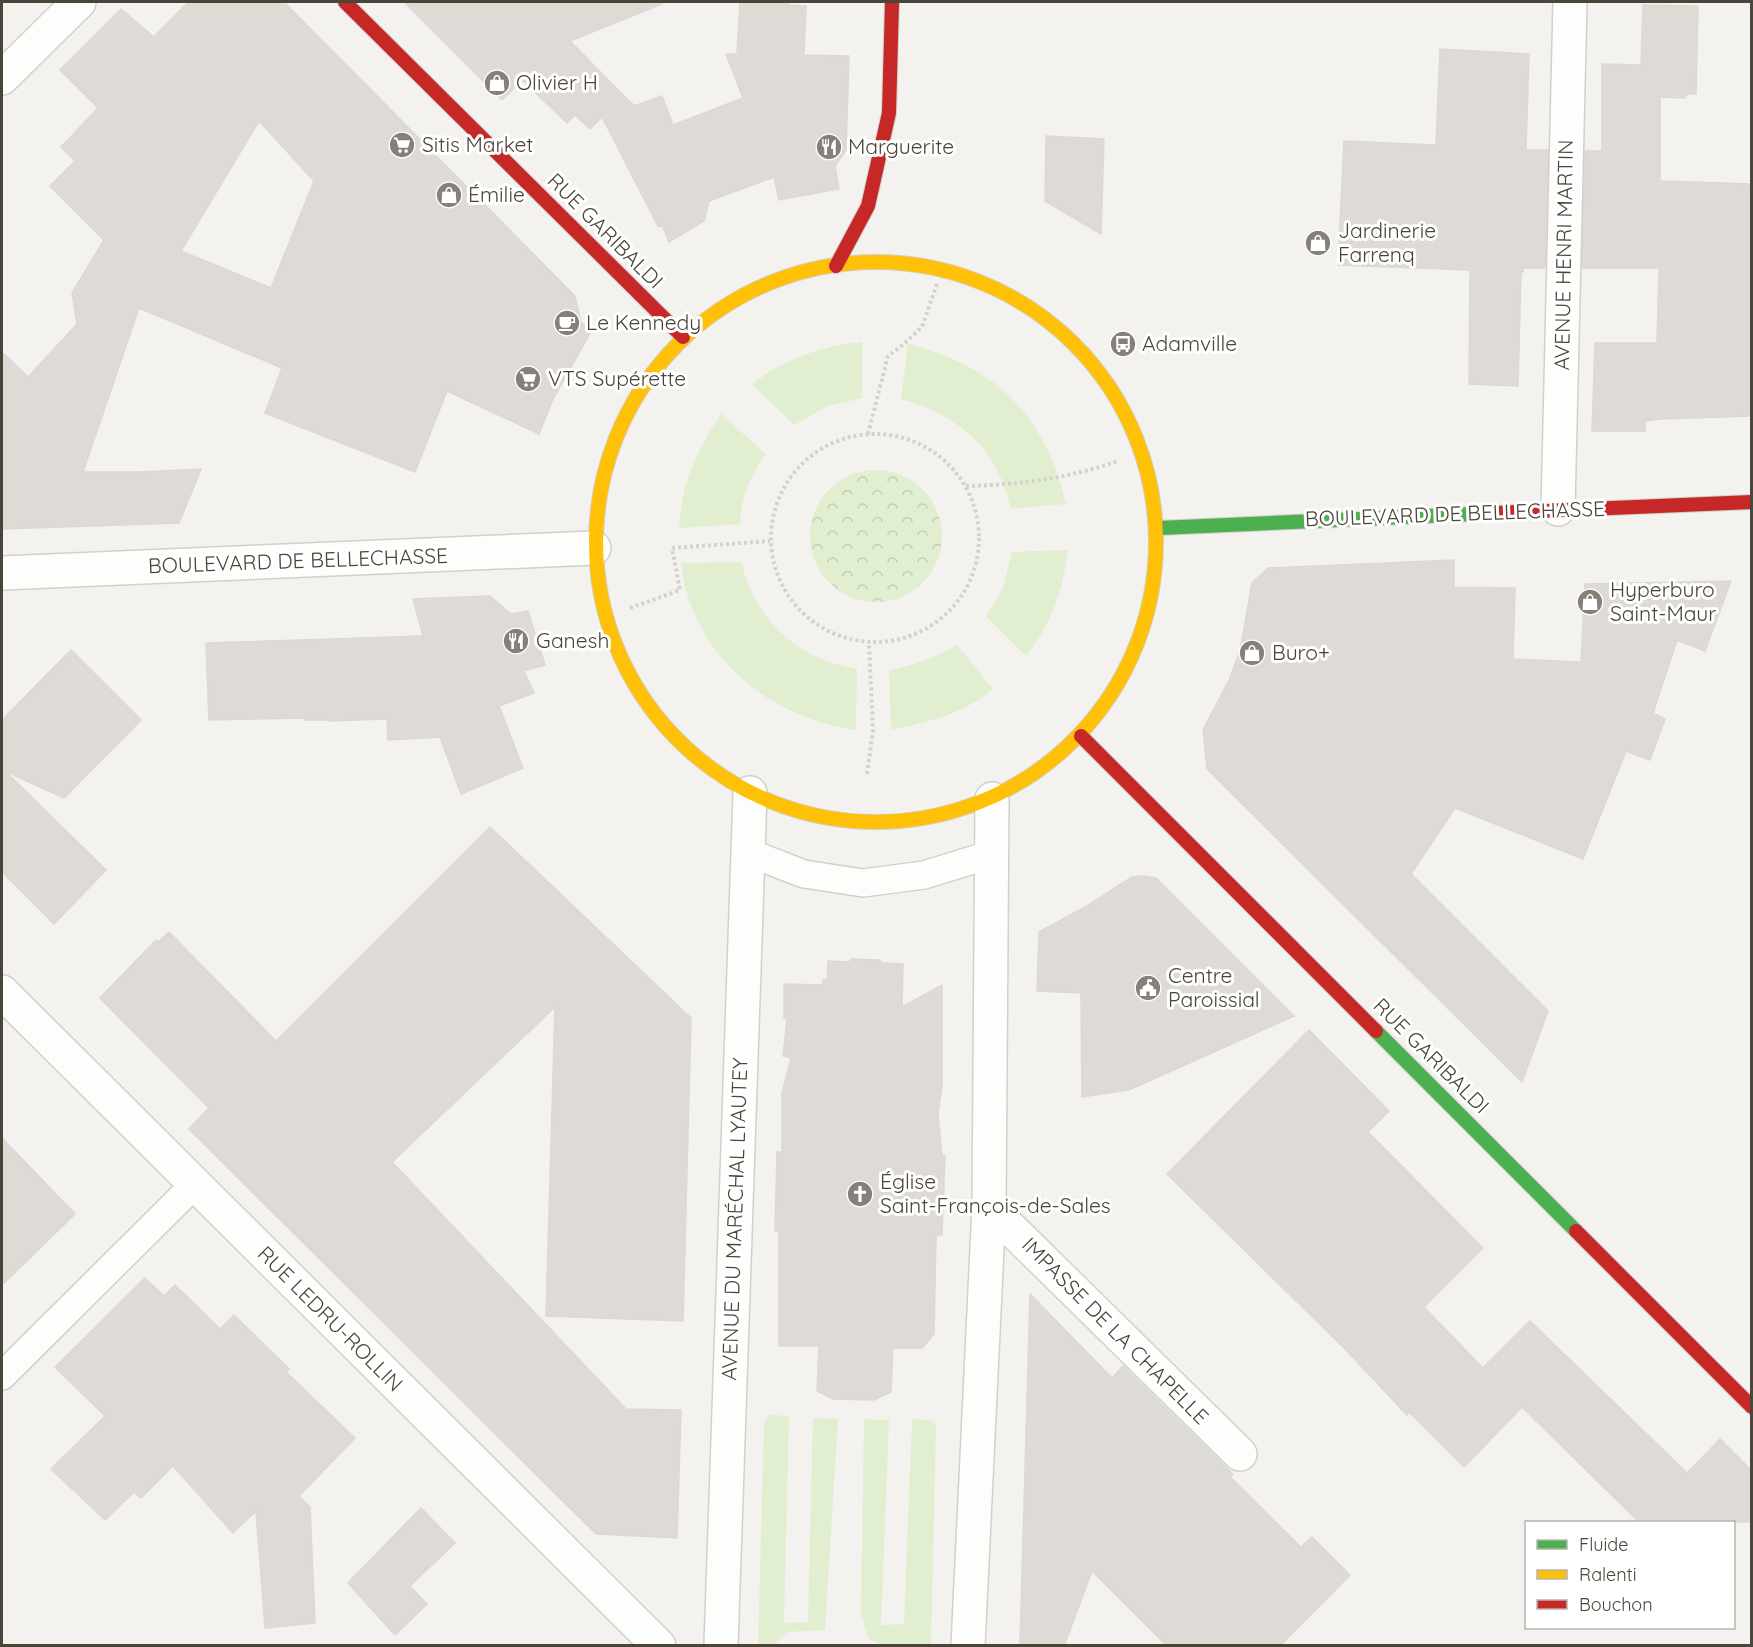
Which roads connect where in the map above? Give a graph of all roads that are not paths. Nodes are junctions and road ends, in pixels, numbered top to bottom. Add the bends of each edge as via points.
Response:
1 (79, 2) edge
2 (345, 2) edge
3 (892, 2) edge
4 (1570, 2) edge
5 (2, 78) edge
6 (836, 266) junction
7 (683, 337) junction
8 (1752, 502) edge
9 (1558, 509) junction
10 (1158, 528) junction
11 (594, 549) junction
12 (2, 573) edge
13 (1081, 736) junction
14 (750, 794) junction
15 (992, 799) junction
16 (747, 852) junction
17 (992, 854) junction
18 (2, 992) edge
19 (195, 1184) junction
20 (989, 1207) junction
21 (2, 1376) edge
22 (1752, 1407) edge
23 (1240, 1454) dead end
24 (659, 1646) edge
25 (721, 1646) edge
26 (968, 1646) edge

1 - 5 street
2 - 7 street, RUE GARIBALDI
3 - 6 street via 889,112 868,206
4 - 9 street, AVENUE HENRI MARTIN
6 - 7 street via 799,271 737,297
6 - 10 street via 885,260 940,268 999,289 1025,305 1078,351 1116,399 1144,452
7 - 11 street via 645,381 603,469
8 - 9 street, BOULEVARD DE BELLECHASSE
9 - 10 street, BOULEVARD DE BELLECHASSE
10 - 13 street via 1149,616 1123,679
11 - 12 street, BOULEVARD DE BELLECHASSE
11 - 14 street via 606,617 636,690 702,764
13 - 15 street
13 - 22 street, RUE GARIBALDI
14 - 15 street via 867,822 918,821
14 - 16 street, AVENUE DU MARÉCHAL LYAUTEY
15 - 17 street
16 - 17 lane via 804,874 863,883 924,875
16 - 25 street, AVENUE DU MARÉCHAL LYAUTEY
17 - 20 street
18 - 19 street, RUE LEDRU-ROLLIN
19 - 21 lane
19 - 24 street, RUE LEDRU-ROLLIN
20 - 23 street, IMPASSE DE LA CHAPELLE
20 - 26 street

